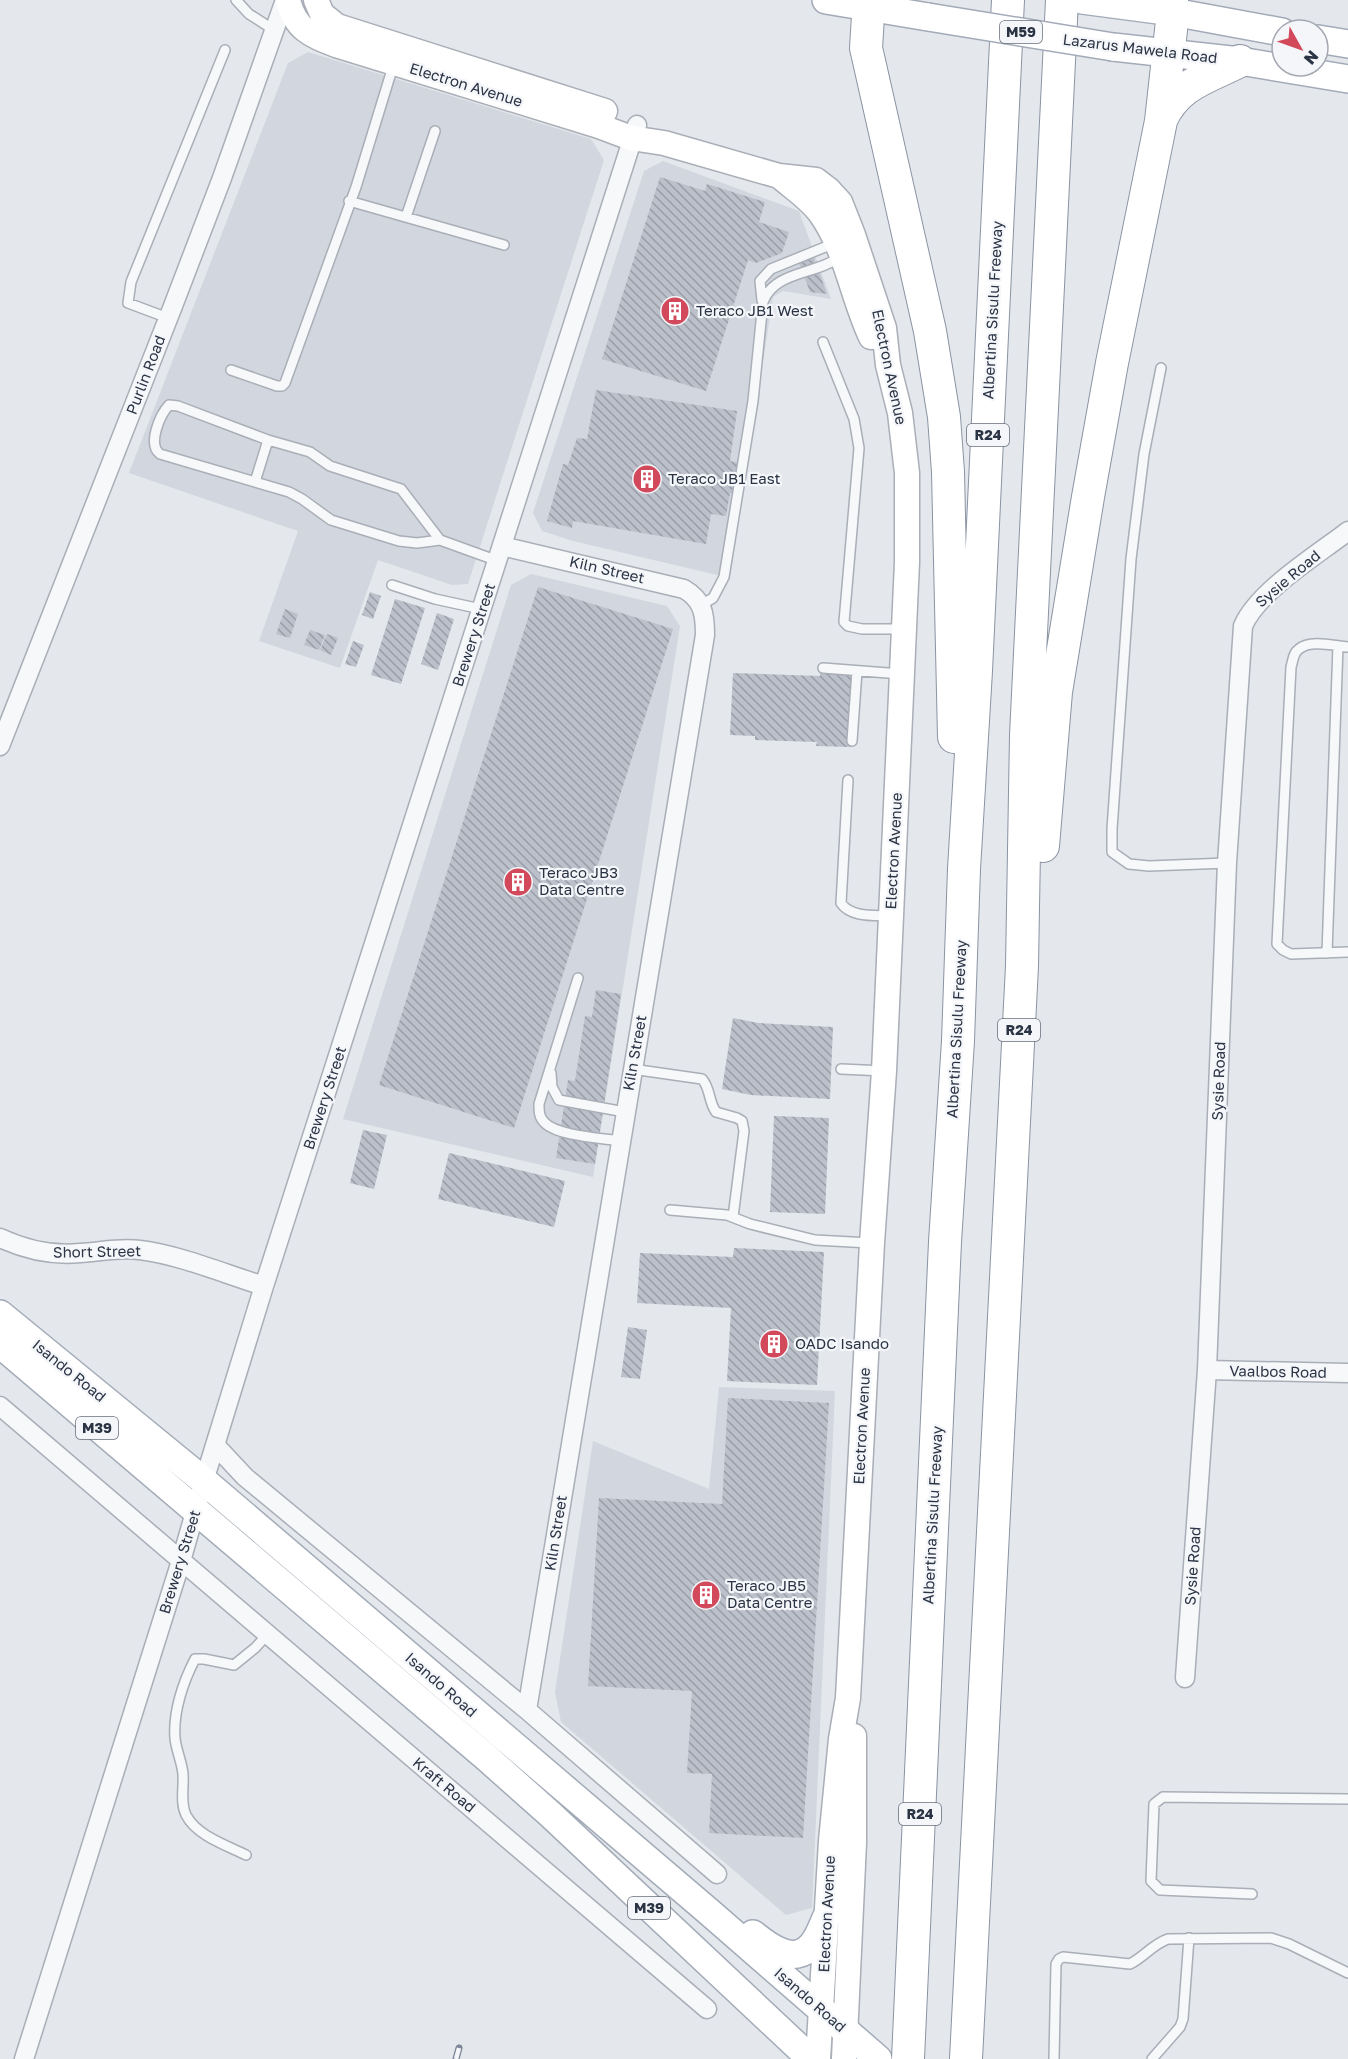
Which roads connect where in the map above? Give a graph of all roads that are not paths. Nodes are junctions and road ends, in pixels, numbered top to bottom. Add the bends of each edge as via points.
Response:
1 (236, 0) edge
2 (286, 0) edge
3 (316, 0) edge
4 (826, 0) edge
5 (1008, 0) edge
6 (1062, 0) edge
7 (1082, 0) edge
8 (869, 3) edge
9 (1172, 6) edge
10 (1270, 29) edge
11 (274, 30) junction
12 (1330, 41) edge
13 (1348, 44) edge
14 (225, 50) dead end
15 (1169, 54) junction
16 (1240, 61) junction
17 (394, 63) junction
18 (1348, 79) edge
19 (1161, 121) junction
20 (435, 131) dead end
21 (634, 131) junction
22 (349, 201) junction
23 (406, 217) junction
24 (504, 245) dead end
25 (843, 245) junction
26 (763, 302) junction
27 (168, 318) junction
28 (823, 342) dead end
29 (1161, 368) dead end
30 (231, 370) dead end
31 (268, 440) junction
32 (255, 482) junction
33 (1348, 531) edge
34 (440, 540) junction
35 (500, 554) junction
36 (392, 585) dead end
37 (701, 605) junction
38 (481, 609) junction
39 (904, 628) junction
40 (1343, 647) edge
41 (823, 668) dead end
42 (857, 671) junction
43 (902, 674) junction
44 (852, 741) dead end
45 (0, 746) edge
46 (848, 780) dead end
47 (1227, 863) junction
48 (964, 869) junction
49 (891, 916) junction
50 (1348, 952) edge
51 (1327, 953) junction
52 (1022, 966) junction
53 (578, 978) dead end
54 (550, 1068) junction
55 (632, 1069) junction
56 (841, 1069) dead end
57 (884, 1071) junction
58 (626, 1112) junction
59 (621, 1141) junction
60 (670, 1210) dead end
61 (733, 1217) junction
62 (0, 1238) edge
63 (872, 1243) junction
64 (264, 1286) junction
65 (0, 1314) edge
66 (0, 1344) edge
67 (1207, 1370) junction
68 (1348, 1373) edge
69 (0, 1406) edge
70 (216, 1446) junction
71 (204, 1481) junction
72 (195, 1511) junction
73 (181, 1561) junction
74 (267, 1635) junction
75 (1185, 1678) dead end
76 (848, 1698) junction
77 (527, 1710) junction
78 (1348, 1799) edge
79 (246, 1855) dead end
80 (717, 1874) dead end
81 (1252, 1894) dead end
82 (708, 1911) junction
83 (826, 1918) junction
84 (1189, 1938) junction
85 (1348, 1973) edge
86 (747, 2000) junction
87 (707, 2008) dead end
88 (822, 2012) junction
89 (857, 2048) edge
90 (24, 2059) edge
91 (788, 2059) edge
92 (811, 2059) edge
93 (818, 2059) edge
94 (908, 2059) edge
95 (966, 2059) edge
96 (1054, 2059) edge
97 (1152, 2059) edge

1 - 11 lane
2 - 11 street, Purlin Road
2 - 17 main road, Electron Avenue via 297,23 306,31
3 - 21 main road, Electron Avenue via 322,14 337,26 616,115
4 - 8 main road, Lazarus Mawela Road / M59
5 - 48 highway, Albertina Sisulu Freeway / R24
6 - 52 highway, R24 via 1026,735
7 - 9 main road
8 - 15 main road, Lazarus Mawela Road / M59, bridge via 928,17
8 - 48 highway via 868,61 930,331 944,417 954,751
9 - 10 main road
9 - 15 highway
11 - 27 street, Purlin Road
12 - 13 main road
14 - 27 lane via 131,282 128,303
15 - 16 main road, Lazarus Mawela Road / M59
15 - 19 highway
16 - 18 main road, Lazarus Mawela Road / M59
16 - 19 highway via 1178,93
17 - 21 main road, Electron Avenue
17 - 22 lane
19 - 52 highway via 1112,363 1074,580 1056,692 1036,921
20 - 23 lane
21 - 25 main road, Electron Avenue via 779,176 816,180 840,202
21 - 35 street, Brewery Street
22 - 23 lane
22 - 30 lane via 285,383 277,386
23 - 24 lane
25 - 26 lane via 835,261 771,286
25 - 26 lane via 771,269 760,280
25 - 39 main road, Electron Avenue via 884,328 898,405 907,473
26 - 37 lane via 753,401 724,577 713,598
27 - 45 street, Purlin Road
28 - 39 lane via 854,419 859,448 844,622 862,628
29 - 47 lane via 1144,454 1131,559 1112,852 1129,864 1149,866
31 - 32 lane
31 - 32 lane via 173,405 164,410 154,439 160,454
31 - 34 lane via 310,452 330,466 401,489
32 - 34 lane via 296,495 331,520 399,541
33 - 47 street, Sysie Road via 1269,593 1254,607 1243,626
34 - 35 lane
35 - 37 street, Kiln Street via 674,585 691,593
35 - 38 street, Brewery Street
36 - 38 lane
37 - 55 street, Kiln Street via 705,635
38 - 64 street, Brewery Street
39 - 43 main road, Electron Avenue
40 - 51 lane
40 - 51 lane via 1309,644 1299,649 1291,667 1277,944 1291,954
41 - 42 lane
42 - 43 lane
42 - 44 lane
43 - 49 main road, Electron Avenue
46 - 49 lane via 841,903 851,912
47 - 67 street, Sysie Road
48 - 94 highway, Albertina Sisulu Freeway / R24
49 - 57 main road, Electron Avenue
50 - 51 lane
52 - 95 highway, R24
53 - 54 lane
54 - 58 lane via 552,1087 559,1100
54 - 59 lane via 539,1104 543,1121 560,1131
55 - 58 street, Kiln Street
55 - 61 lane via 702,1079 716,1112 742,1121
56 - 57 lane
57 - 63 main road, Electron Avenue
58 - 59 street, Kiln Street
59 - 77 street, Kiln Street
60 - 61 lane
61 - 63 lane via 815,1240
62 - 64 street, Short Street via 46,1253 139,1250
63 - 76 main road, Electron Avenue
64 - 70 street, Brewery Street
65 - 71 main road, Isando Road / M39
66 - 72 main road, Isando Road / M39
67 - 68 street, Vaalbos Road
67 - 75 street, Sysie Road
69 - 73 street
70 - 71 street, Brewery Street
70 - 77 street via 245,1477
71 - 72 street, Brewery Street
71 - 82 main road, Isando Road / M39
72 - 73 street, Brewery Street
72 - 86 main road, Isando Road / M39 via 487,1758
73 - 74 street, Kraft Road
73 - 90 street, Brewery Street
74 - 79 lane via 234,1665 195,1659 185,1678 175,1722 185,1814 195,1827 214,1840
74 - 87 street, Kraft Road
76 - 83 main road, Electron Avenue
76 - 89 main road, Electron Avenue via 855,1738
77 - 80 street
78 - 81 lane via 1158,1799 1153,1815 1151,1881 1155,1887
82 - 83 main road via 725,1913 770,1948 793,1954 811,1946
82 - 88 main road, Isando Road / M39
83 - 88 main road, Electron Avenue
84 - 85 lane via 1271,1938
84 - 96 lane via 1158,1942 1130,1964 1059,1959
84 - 97 lane via 1183,2019
86 - 91 main road
86 - 92 main road, Isando Road / M39
88 - 89 main road, Isando Road / M39
88 - 93 main road, Electron Avenue

